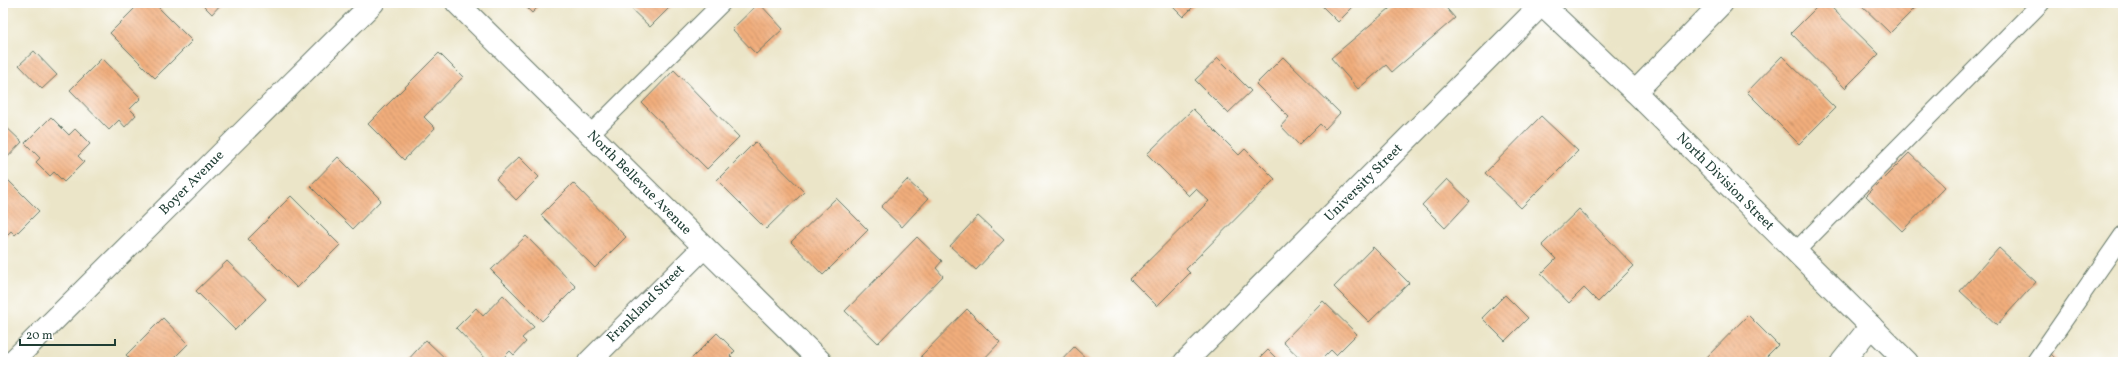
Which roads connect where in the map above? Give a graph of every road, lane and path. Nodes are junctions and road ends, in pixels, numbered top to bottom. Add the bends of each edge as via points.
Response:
1 (458, 3) edge
2 (722, 3) edge
3 (1722, 3) edge
4 (2041, 3) edge
5 (1542, 4) edge
6 (368, 5) edge
7 (1635, 92) junction
8 (590, 134) junction
9 (2123, 235) edge
10 (704, 247) junction
11 (1795, 252) junction
12 (1871, 326) junction
13 (12, 362) edge
14 (589, 362) edge
15 (821, 362) edge
16 (1185, 362) edge
17 (1842, 362) edge
18 (1907, 362) edge
19 (2035, 362) edge

1 - 8 street, North Bellevue Avenue
2 - 8 lane
3 - 7 street
4 - 11 lane
5 - 7 street, North Division Street
5 - 16 street, University Street
6 - 13 street, Boyer Avenue
7 - 11 street, North Division Street
8 - 10 street, North Bellevue Avenue
9 - 19 lane
10 - 14 street, Frankland Street
10 - 15 street, North Bellevue Avenue
11 - 12 street, North Division Street
12 - 17 street
12 - 18 street, North Division Street

